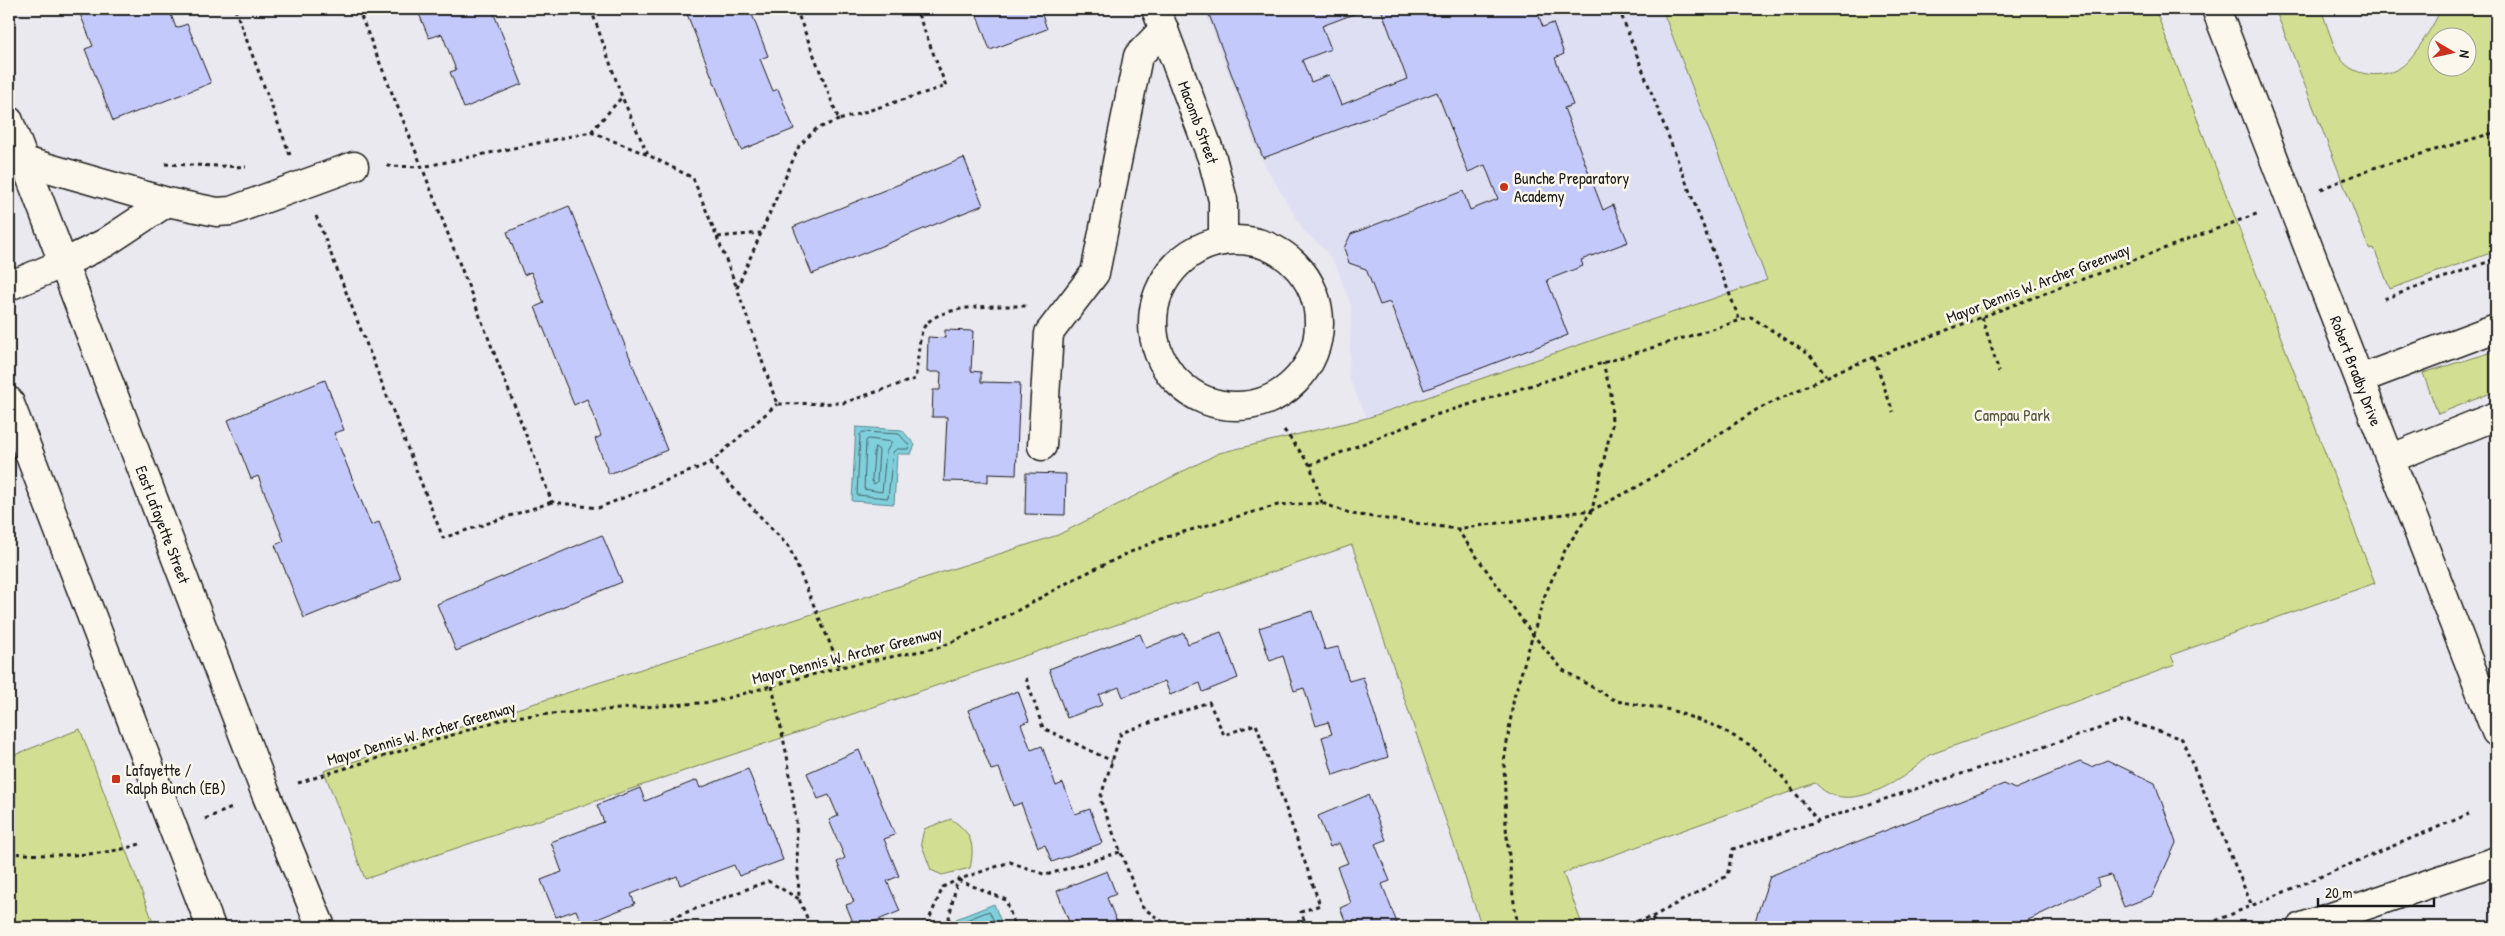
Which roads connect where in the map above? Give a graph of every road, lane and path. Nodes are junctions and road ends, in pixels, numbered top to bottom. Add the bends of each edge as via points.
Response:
1 (235, 9) edge
2 (358, 9) edge
3 (591, 9) edge
4 (796, 9) edge
5 (916, 9) edge
6 (1619, 9) edge
7 (2216, 9) edge
8 (1160, 19) edge
9 (622, 97) junction
10 (9, 120) edge
11 (839, 120) junction
12 (592, 132) junction
13 (2496, 132) edge
14 (648, 155) junction
15 (24, 161) junction
16 (159, 164) dead end
17 (354, 166) joint
18 (422, 167) junction
19 (255, 168) dead end
20 (303, 183) junction
21 (2322, 188) dead end
22 (167, 202) junction
23 (2258, 214) dead end
24 (762, 233) junction
25 (717, 237) junction
26 (1223, 240) junction
27 (2496, 259) edge
28 (64, 264) junction
29 (9, 286) edge
30 (737, 288) junction
31 (2384, 299) dead end
32 (1070, 306) junction
33 (1982, 317) junction
34 (1740, 321) junction
35 (2496, 328) edge
36 (1874, 358) junction
37 (1603, 363) junction
38 (1999, 372) dead end
39 (1826, 376) junction
40 (2360, 380) junction
41 (9, 401) edge
42 (777, 404) junction
43 (1893, 412) dead end
44 (2496, 416) edge
45 (1284, 430) dead end
46 (1042, 446) dead end
47 (2392, 458) junction
48 (710, 463) junction
49 (1310, 465) junction
50 (552, 502) junction
51 (1322, 503) junction
52 (1592, 510) junction
53 (1457, 529) junction
54 (1533, 635) junction
55 (840, 667) junction
56 (1026, 678) dead end
57 (772, 686) junction
58 (2496, 732) edge
59 (1112, 761) junction
60 (312, 777) dead end
61 (2469, 814) dead end
62 (1818, 821) junction
63 (173, 832) junction
64 (1120, 852) junction
65 (9, 853) edge
66 (2496, 861) edge
67 (957, 880) junction
68 (799, 899) junction
69 (2252, 906) junction
70 (1652, 917) junction
71 (210, 927) edge
72 (321, 927) edge
73 (648, 927) edge
74 (811, 927) edge
75 (919, 927) edge
76 (952, 927) edge
77 (1015, 927) edge
78 (1170, 927) edge
79 (1307, 927) edge
80 (1518, 927) edge
81 (1614, 927) edge
82 (1656, 927) edge
83 (2201, 927) edge
84 (2302, 927) edge

1 - 20 path
2 - 18 path
3 - 9 path
4 - 11 path
5 - 11 path via 946,86
6 - 34 path
7 - 40 street, Robert Bradby Drive
8 - 26 street, Macomb Street via 1212,158 1223,200
8 - 32 street via 1138,56 1095,273
9 - 12 path
9 - 14 path
10 - 15 street, East Lafayette Street
11 - 24 path via 816,128 799,146
12 - 14 path
12 - 18 path
13 - 21 path via 2370,169
14 - 25 path via 693,178
15 - 22 street
15 - 28 street, East Lafayette Street
16 - 19 path
17 - 18 path
17 - 20 street
18 - 50 path
20 - 22 street via 231,211 210,211
20 - 50 path via 443,538
22 - 28 street via 105,243
23 - 33 path, Mayor Dennis W. Archer Greenway
24 - 25 path
24 - 30 path
25 - 30 path
26 - 26 street via 1196,250 1174,267 1159,292 1153,320 1156,349 1169,374 1191,394 1217,405 1246,407 1273,398 1296,382 1312,361 1320,335 1319,309 1310,285 1295,263 1274,248 1249,240
27 - 31 path
28 - 29 street
28 - 72 street, East Lafayette Street via 266,794
30 - 42 path
32 - 42 path via 979,306 934,316 924,329 915,380 843,403
32 - 46 street via 1049,332
33 - 36 path, Mayor Dennis W. Archer Greenway
33 - 38 path
34 - 37 path
34 - 39 path via 1751,317 1810,356
35 - 40 street
36 - 39 path, Mayor Dennis W. Archer Greenway
36 - 43 path
37 - 49 path via 1429,417
37 - 52 path, Mayor Dennis W. Archer Greenway via 1611,394 1612,425
39 - 52 path, Mayor Dennis W. Archer Greenway via 1756,410 1638,486
40 - 47 street, Robert Bradby Drive
41 - 63 street
42 - 48 path
44 - 47 street
45 - 49 path
47 - 58 street, Robert Bradby Drive
48 - 50 path via 598,508
48 - 55 path via 789,547
49 - 51 path
51 - 53 path, Mayor Dennis W. Archer Greenway via 1352,514
51 - 55 path, Mayor Dennis W. Archer Greenway via 1278,506 1166,537 1076,578 941,647
52 - 53 path, Mayor Dennis W. Archer Greenway
52 - 54 path, Mayor Dennis W. Archer Greenway via 1566,548 1545,595
53 - 54 path
54 - 62 path via 1563,670 1616,701 1671,710 1715,726 1750,745 1780,774
54 - 80 path, Mayor Dennis W. Archer Greenway via 1514,697 1504,762 1506,827
55 - 57 path, Mayor Dennis W. Archer Greenway
56 - 59 path via 1043,728
57 - 60 path, Mayor Dennis W. Archer Greenway via 713,702 510,717
57 - 68 path via 788,760 796,820
59 - 64 path via 1100,799
59 - 79 path via 1121,733 1209,702 1224,735 1256,724 1320,905 1301,912
61 - 69 path
62 - 69 path via 2125,720 2182,739
62 - 70 path via 1733,849 1727,876
63 - 65 path via 126,849 46,856
63 - 71 street
64 - 67 path via 1046,875 1010,862
64 - 78 path via 1142,907
66 - 84 street
67 - 75 path via 943,888 927,924
67 - 76 path via 949,918
67 - 77 path via 1006,900
68 - 73 path via 768,881
68 - 74 path
69 - 83 path
70 - 81 path
70 - 82 path

